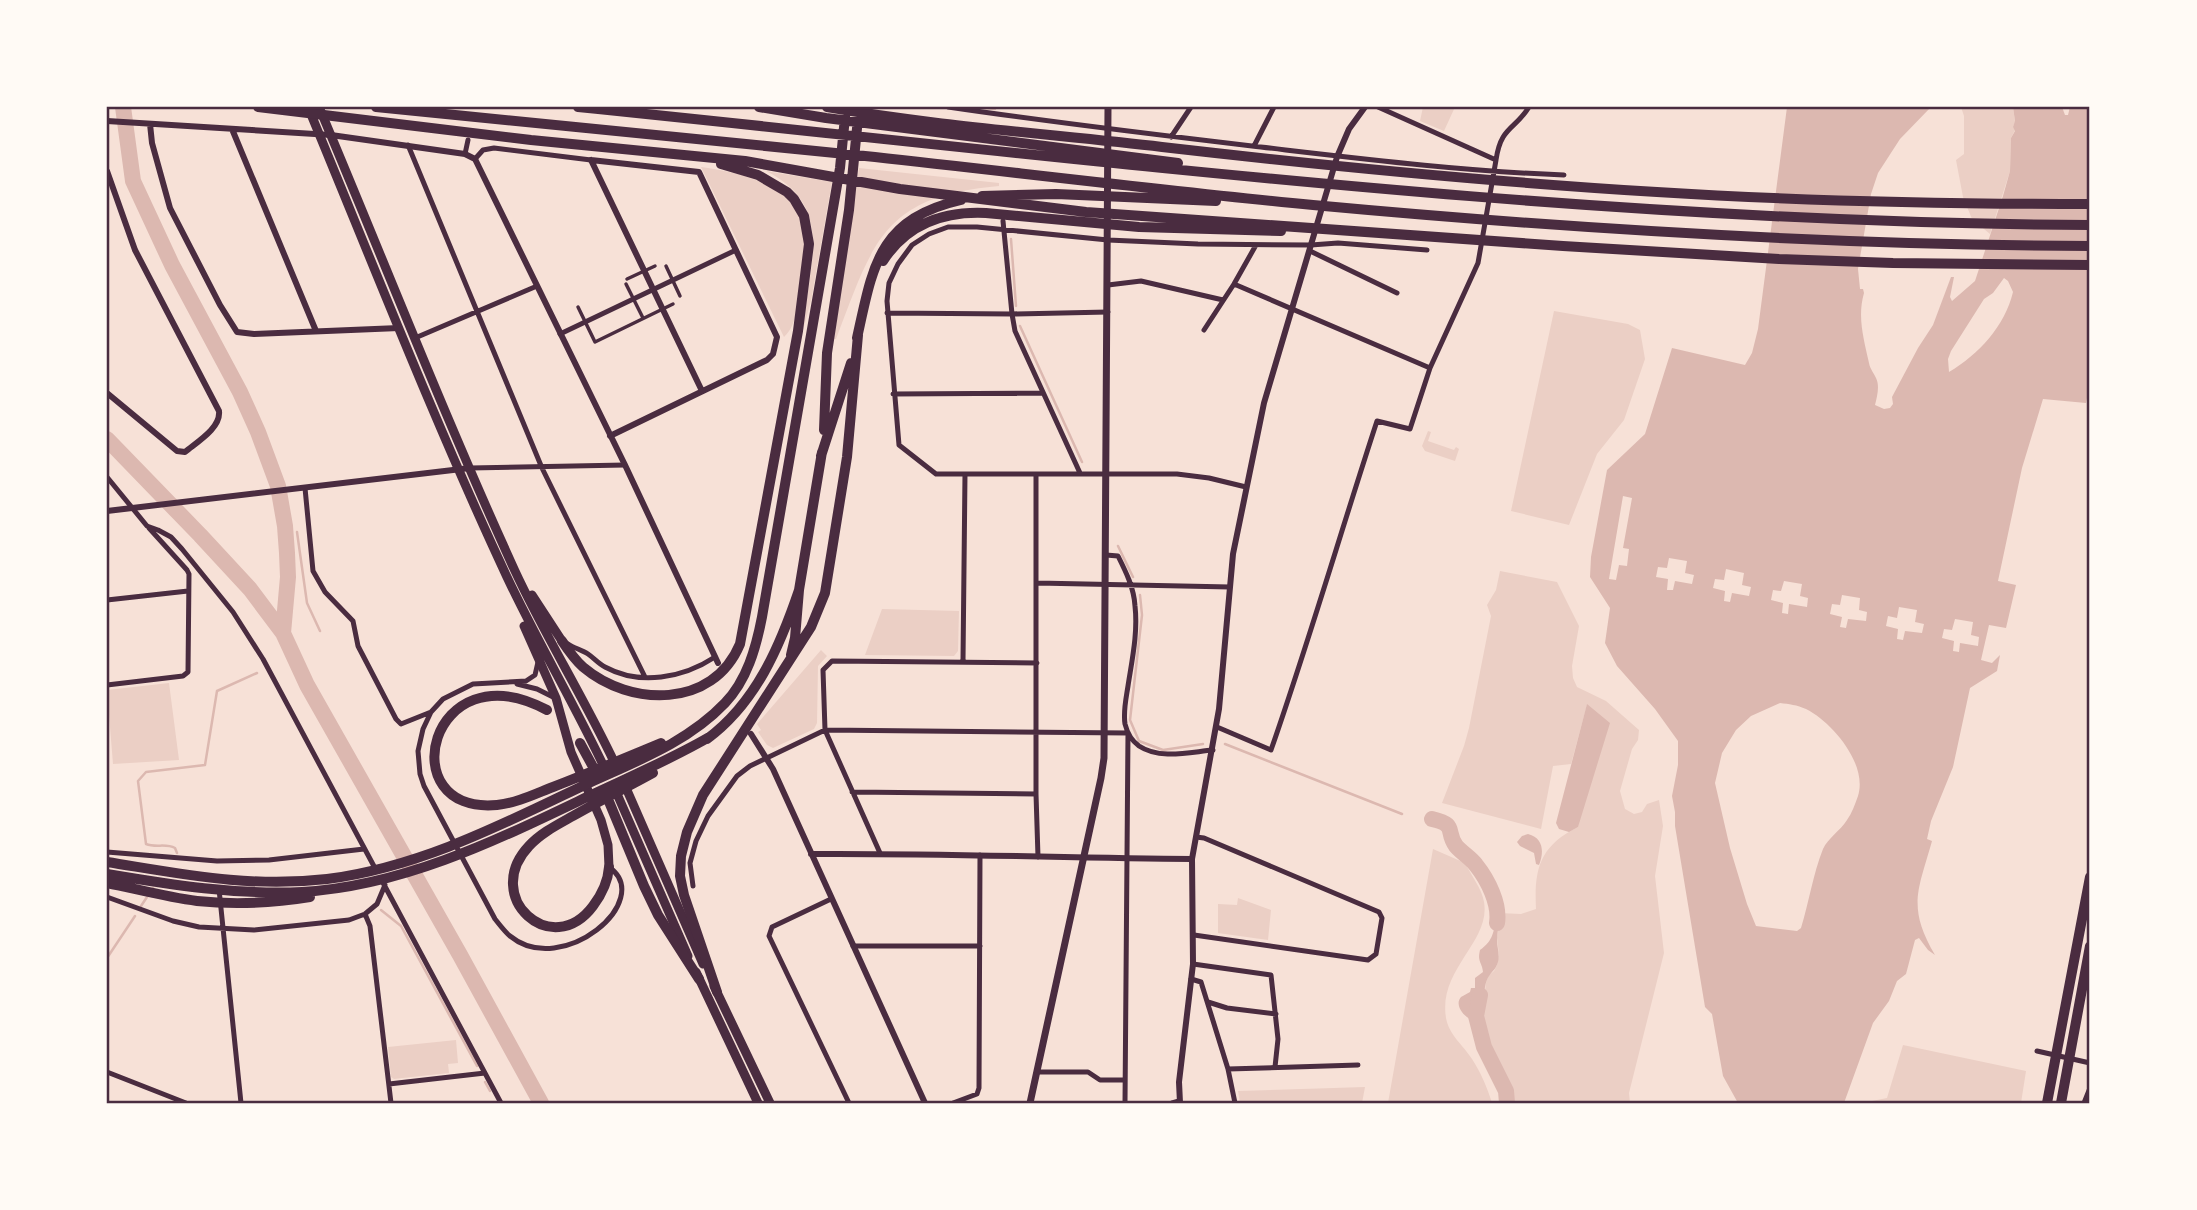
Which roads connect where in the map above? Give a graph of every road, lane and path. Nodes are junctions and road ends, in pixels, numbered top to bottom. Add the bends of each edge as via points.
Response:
1 (258, 107) edge
2 (308, 107) edge
3 (319, 107) edge
4 (376, 107) edge
5 (578, 107) edge
6 (759, 107) edge
7 (844, 107) edge
8 (859, 107) edge
9 (948, 107) edge
10 (1108, 107) edge
11 (1191, 107) edge
12 (1275, 107) edge
13 (1365, 107) edge
14 (1378, 107) edge
15 (1529, 107) edge
16 (826, 112) edge
17 (883, 115) junction
18 (999, 115) junction
19 (107, 121) edge
20 (147, 124) junction
21 (1000, 125) dead end
22 (232, 129) junction
23 (1108, 130) junction
24 (319, 135) junction
25 (331, 135) junction
26 (1171, 137) junction
27 (468, 140) dead end
28 (408, 145) junction
29 (1254, 146) junction
30 (662, 153) junction
31 (465, 154) junction
32 (1093, 156) junction
33 (1337, 157) junction
34 (475, 159) junction
35 (591, 159) junction
36 (1496, 160) junction
37 (107, 171) edge
38 (1494, 171) junction
39 (1563, 175) dead end
40 (2090, 204) edge
41 (1309, 205) junction
42 (1003, 221) dead end
43 (2090, 225) edge
44 (1306, 229) junction
45 (1004, 230) junction
46 (1108, 240) junction
47 (1256, 244) junction
48 (2090, 246) edge
49 (1310, 248) junction
50 (736, 250) junction
51 (1427, 250) dead end
52 (2090, 265) edge
53 (655, 266) dead end
54 (666, 266) dead end
55 (1234, 284) junction
56 (1108, 285) junction
57 (537, 286) junction
58 (653, 290) junction
59 (1397, 293) dead end
60 (680, 296) dead end
61 (1223, 300) junction
62 (673, 304) dead end
63 (864, 306) junction
64 (578, 307) dead end
65 (1290, 309) junction
66 (1108, 312) junction
67 (477, 313) junction
68 (887, 313) junction
69 (1012, 314) junction
70 (643, 318) junction
71 (400, 328) junction
72 (1205, 330) dead end
73 (316, 331) junction
74 (798, 331) junction
75 (560, 334) junction
76 (858, 335) junction
77 (415, 338) junction
78 (1430, 369) junction
79 (801, 388) junction
80 (702, 391) junction
81 (107, 393) edge
82 (1042, 393) junction
83 (894, 394) junction
84 (799, 403) junction
85 (610, 436) junction
86 (775, 453) junction
87 (821, 456) junction
88 (625, 465) junction
89 (470, 468) junction
90 (542, 468) junction
91 (459, 470) junction
92 (1107, 473) junction
93 (965, 474) junction
94 (1036, 474) junction
95 (1080, 474) junction
96 (107, 477) edge
97 (1246, 487) junction
98 (305, 488) junction
99 (134, 508) junction
100 (107, 511) edge
101 (147, 526) junction
102 (1106, 555) junction
103 (515, 570) junction
104 (506, 575) junction
105 (1037, 583) junction
106 (1106, 584) junction
107 (1131, 585) junction
108 (1230, 587) junction
109 (799, 590) junction
110 (188, 591) junction
111 (107, 600) edge
112 (562, 641) junction
113 (539, 659) junction
114 (716, 660) joint
115 (963, 661) junction
116 (1037, 663) junction
117 (785, 668) junction
118 (645, 677) junction
119 (507, 682) junction
120 (107, 685) edge
121 (556, 698) junction
122 (547, 710) dead end
123 (432, 712) junction
124 (1217, 727) junction
125 (825, 730) junction
126 (1037, 733) junction
127 (1105, 733) junction
128 (1128, 733) junction
129 (751, 734) dead end
130 (580, 743) dead end
131 (1213, 748) junction
132 (765, 759) junction
133 (572, 786) junction
134 (852, 792) junction
135 (1036, 794) junction
136 (582, 805) junction
137 (1196, 837) junction
138 (464, 847) junction
139 (364, 849) junction
140 (107, 852) edge
141 (880, 853) junction
142 (811, 854) junction
143 (980, 855) junction
144 (1038, 857) junction
145 (1083, 858) junction
146 (1192, 859) junction
147 (1128, 860) junction
148 (217, 861) junction
149 (107, 862) edge
150 (610, 867) junction
151 (107, 874) edge
152 (369, 877) junction
153 (2090, 877) edge
154 (107, 883) edge
155 (385, 885) junction
156 (232, 886) junction
157 (694, 886) dead end
158 (107, 897) edge
159 (831, 899) junction
160 (365, 914) junction
161 (222, 928) junction
162 (1194, 935) junction
163 (853, 946) junction
164 (980, 946) junction
165 (2090, 947) edge
166 (1193, 964) junction
167 (699, 979) junction
168 (1191, 979) junction
169 (717, 992) junction
170 (1208, 1002) junction
171 (1276, 1014) junction
172 (2037, 1051) dead end
173 (2090, 1063) edge
174 (1358, 1065) dead end
175 (1275, 1067) junction
176 (1228, 1069) junction
177 (107, 1072) edge
178 (1037, 1072) junction
179 (485, 1073) junction
180 (1125, 1080) junction
181 (389, 1084) junction
182 (2090, 1089) edge
183 (1177, 1102) edge
184 (186, 1103) edge
185 (241, 1103) edge
186 (391, 1103) edge
187 (501, 1103) edge
188 (758, 1103) edge
189 (770, 1103) edge
190 (849, 1103) edge
191 (925, 1103) edge
192 (953, 1103) edge
193 (1030, 1103) edge
194 (1125, 1103) edge
195 (1235, 1103) edge
196 (2047, 1103) edge
197 (2061, 1103) edge
198 (2084, 1103) edge

1 - 30 highway
2 - 24 highway
3 - 25 highway
4 - 41 highway
5 - 32 highway
6 - 16 highway
7 - 17 highway
7 - 79 highway via 839,169
8 - 87 highway via 827,353
9 - 18 street
10 - 23 main road
11 - 26 street
12 - 29 street
13 - 33 street
14 - 36 street
15 - 36 street via 1504,134
16 - 17 highway
16 - 32 highway via 876,124
17 - 40 highway via 1318,165 1556,185 1790,199
18 - 21 street
18 - 23 street
19 - 20 street
20 - 22 street
20 - 73 street via 170,208 237,332
22 - 24 street
22 - 73 street
23 - 26 street
23 - 46 main road
24 - 25 street
24 - 71 highway
25 - 28 street
25 - 77 highway
26 - 29 street
27 - 31 street
28 - 31 street
28 - 67 street
29 - 33 street
30 - 44 highway via 745,161 980,201
30 - 74 highway via 748,171 794,199 804,216 809,244
31 - 34 street
32 - 43 highway via 1312,184 1565,205 1777,218
33 - 38 street
33 - 49 street
34 - 35 street via 483,150 494,148
34 - 57 street
35 - 50 street via 699,172
35 - 58 street
36 - 38 street
37 - 81 street via 135,250 220,418 185,452
38 - 39 street
38 - 78 street via 1478,263
41 - 48 highway via 1776,239
41 - 63 highway via 1029,193 958,200 901,227 875,265
42 - 45 street
44 - 52 highway via 1779,259
44 - 63 highway via 1186,230 976,212 953,214 931,220 895,244 875,275
45 - 46 street
45 - 68 street via 948,227 912,245 889,283
45 - 69 street
46 - 47 street
46 - 56 main road
47 - 49 street
47 - 55 street
49 - 51 street via 1338,243
49 - 59 street
49 - 65 street
50 - 58 street
50 - 80 street via 777,337 776,347 767,360
53 - 70 street via 627,282
54 - 60 street
55 - 61 street
55 - 65 street
56 - 61 street via 1141,281
56 - 66 main road
57 - 67 street
57 - 75 street
58 - 75 street
58 - 80 street
61 - 72 street
62 - 70 street
63 - 76 highway
64 - 70 street via 594,342
65 - 78 street
65 - 97 street
66 - 69 street
66 - 92 main road
67 - 77 street
67 - 90 street
68 - 69 street
68 - 83 street
69 - 82 street
71 - 73 street
71 - 91 highway
74 - 79 highway
74 - 86 highway
75 - 85 street
76 - 87 highway
76 - 117 highway via 847,457 825,593 811,627
77 - 89 highway
78 - 124 street via 1409,429 1377,421 1271,750
79 - 84 highway
80 - 85 street
82 - 83 street
82 - 95 street
83 - 93 street via 899,445 936,474
84 - 86 highway
84 - 133 highway via 755,648 735,691 706,721
85 - 88 street
86 - 112 highway via 742,635 721,673 690,691 640,694 589,672
87 - 109 highway
88 - 90 street
88 - 114 street
89 - 90 street
89 - 91 street
89 - 103 highway
90 - 118 street
91 - 98 street
91 - 104 highway
92 - 95 street
92 - 97 street via 1177,474
92 - 102 main road
93 - 94 street
93 - 115 street
94 - 95 street
94 - 105 street
96 - 99 street
97 - 108 street
98 - 99 street
98 - 123 street via 313,571 325,592 353,621 358,646 396,719 406,724
99 - 100 street
99 - 101 street
101 - 110 street via 187,570
101 - 139 street via 171,537 233,612
102 - 106 main road
102 - 107 street via 1118,556
103 - 112 highway
103 - 169 highway via 612,757
104 - 113 highway
104 - 167 highway via 612,783
105 - 106 street
105 - 116 street
106 - 107 street
106 - 127 main road
107 - 108 street
107 - 128 street via 1136,629 1125,709
108 - 124 street
109 - 117 highway via 795,638
109 - 136 highway via 778,647 737,712 711,736
110 - 111 street
110 - 120 street via 188,672
112 - 118 street via 603,667
113 - 119 street via 531,679
113 - 121 highway
114 - 118 street via 666,677
115 - 116 street
115 - 125 street via 832,661 824,670
116 - 126 street
117 - 169 highway via 703,795 681,856 682,885
119 - 121 street
119 - 123 street via 458,689
121 - 150 highway via 571,752 601,820
122 - 133 highway via 503,697 464,705 438,733 433,751 436,769 457,797 485,805
123 - 150 street via 418,751 424,786 495,919 508,934 549,949 591,936 622,896 620,878
124 - 131 street
125 - 126 street
125 - 132 street
125 - 134 street
126 - 127 street
126 - 135 street
127 - 128 street
127 - 145 main road via 1101,778
128 - 131 street via 1152,752
128 - 147 street
129 - 132 street
130 - 167 highway via 616,815 648,896
131 - 137 street
132 - 142 street
132 - 157 street via 744,770 708,816 692,852
133 - 138 highway
134 - 135 street
134 - 141 street
135 - 144 street
136 - 138 highway
136 - 150 highway via 526,849 514,872 514,898 523,913 537,923 568,925 593,906
137 - 146 street
137 - 162 street via 1380,912 1382,918 1376,954 1368,960
138 - 152 highway via 421,869
139 - 148 street
139 - 155 street
140 - 148 street
141 - 142 street
141 - 143 street
142 - 159 street
143 - 144 street
143 - 164 street
144 - 145 street
145 - 147 street
145 - 178 main road
146 - 147 street
146 - 162 street
147 - 180 street
148 - 161 street
149 - 156 highway
151 - 156 highway via 192,888
152 - 154 highway via 313,897 229,903
152 - 156 highway
153 - 196 highway
155 - 160 street via 377,904
155 - 179 street
158 - 161 street via 173,922
159 - 163 street
159 - 190 street via 772,927 769,936
160 - 161 street via 319,924
160 - 181 street
161 - 185 street
162 - 166 street
163 - 164 street
163 - 191 street
164 - 192 street via 979,1088 977,1094
165 - 197 highway
166 - 168 street
166 - 171 street via 1271,975
167 - 188 highway
168 - 170 street via 1201,982
168 - 183 street
169 - 189 highway
170 - 171 street
170 - 176 street
171 - 175 street
172 - 173 street
174 - 175 street
175 - 176 street
176 - 195 street
177 - 184 street
178 - 180 street via 1088,1072 1100,1080
178 - 193 main road
179 - 181 street
179 - 187 street
180 - 194 street
181 - 186 street
182 - 198 street

